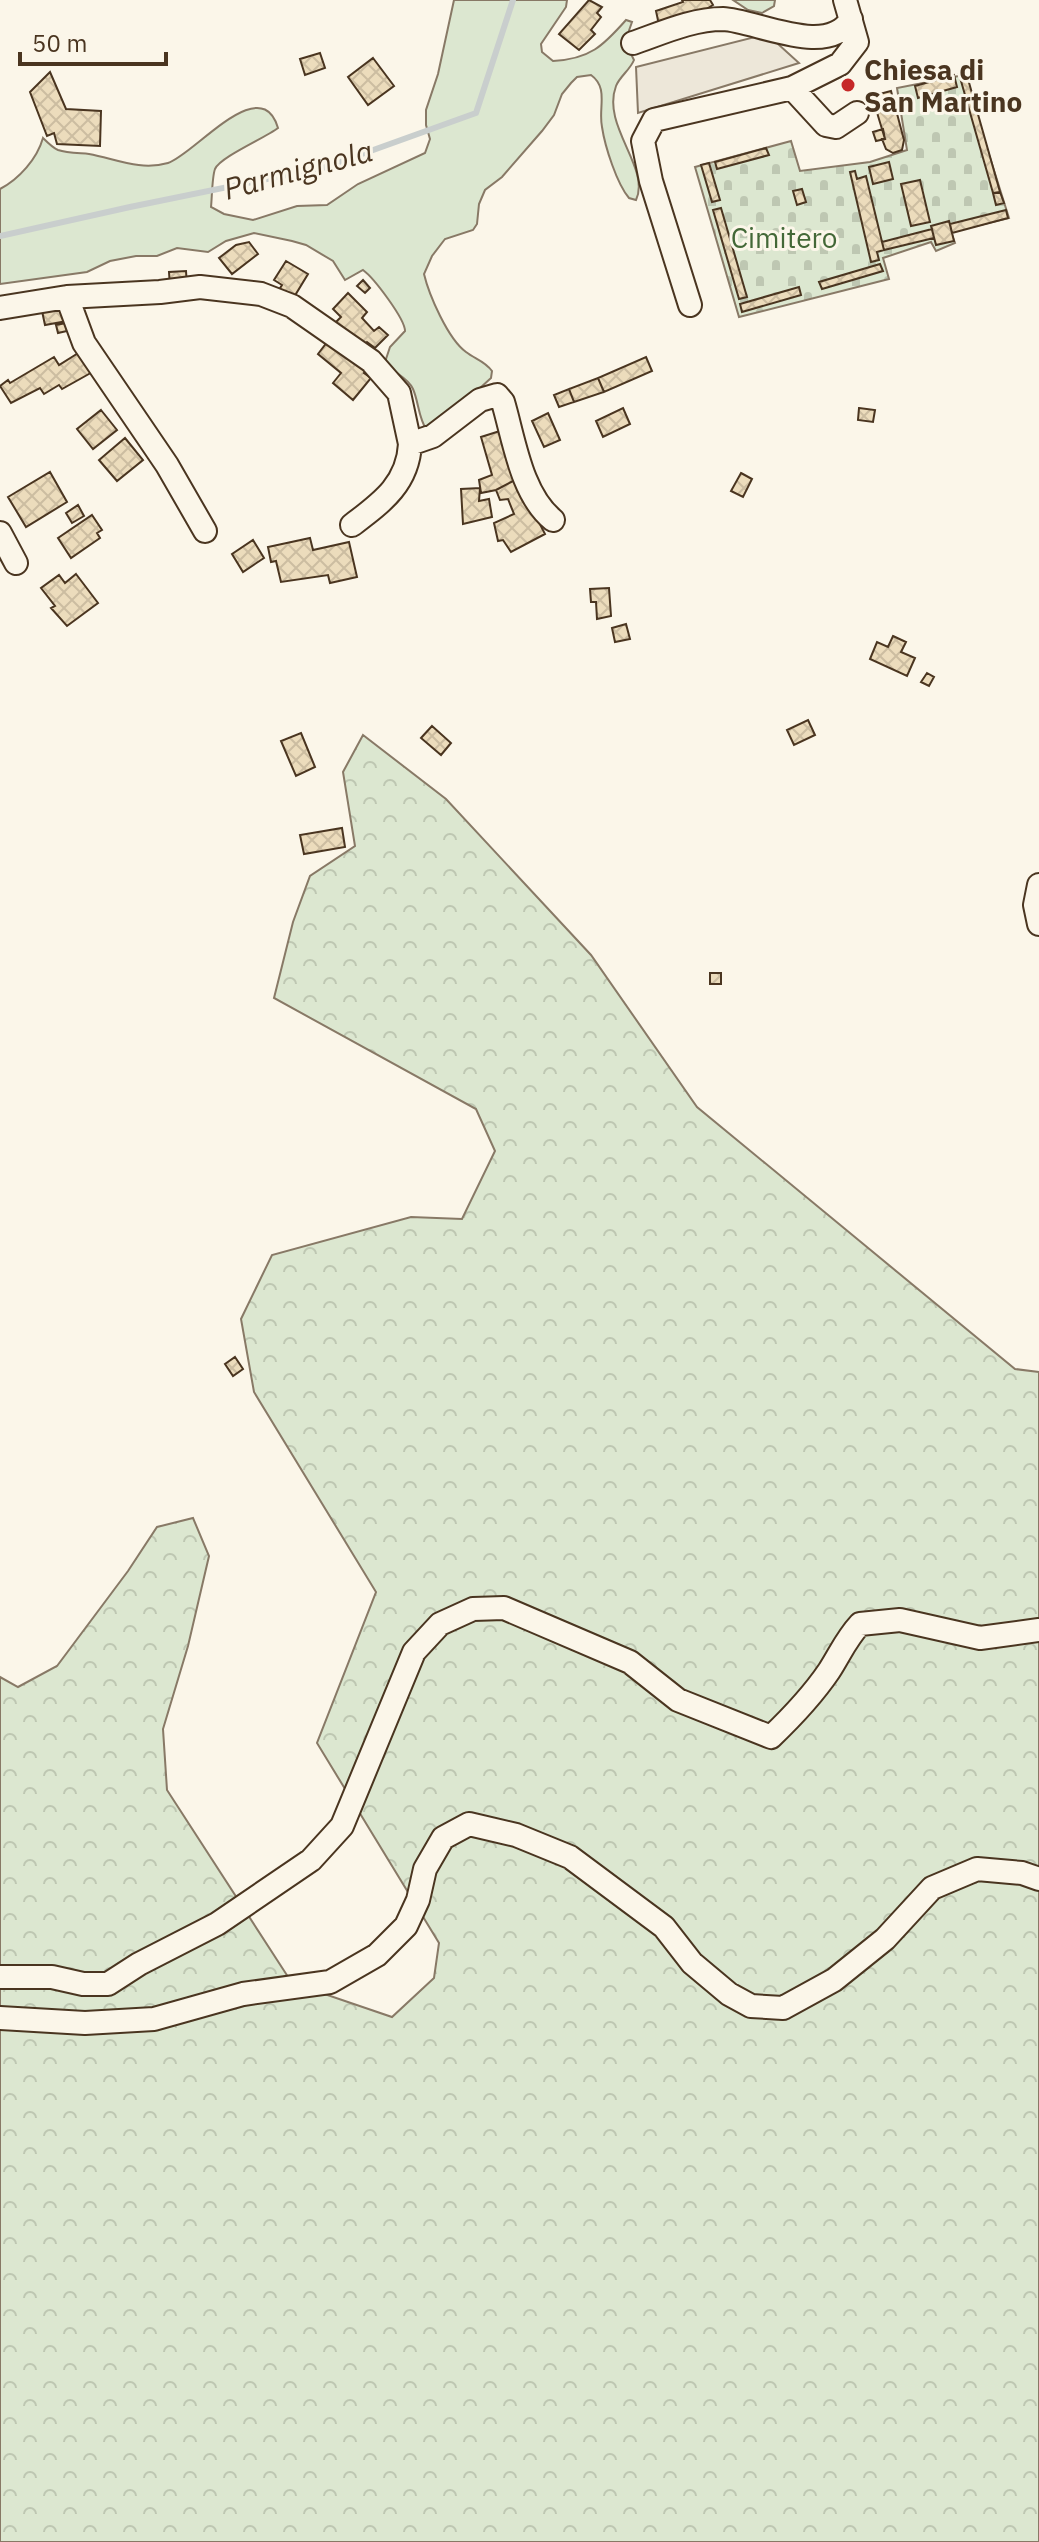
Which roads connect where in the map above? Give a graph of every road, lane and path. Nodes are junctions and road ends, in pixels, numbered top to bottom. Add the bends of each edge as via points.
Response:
1 (848, 10) edge
2 (633, 43) dead end
3 (792, 88) junction
4 (857, 113) dead end
5 (67, 297) junction
6 (690, 305) dead end
7 (0, 308) edge
8 (410, 444) junction
9 (553, 520) dead end
10 (352, 525) dead end
11 (205, 531) dead end
12 (0, 533) edge
13 (16, 563) dead end
14 (1039, 885) edge
15 (1039, 924) edge
16 (1039, 1630) edge
17 (1039, 1879) edge
18 (0, 1977) edge
19 (0, 2018) edge

1 - 2 street via 846,27 831,35 790,35 724,19
1 - 3 street via 857,42 840,64
3 - 4 street via 826,125 836,127
3 - 6 street via 654,120 648,130 643,141 651,181
5 - 7 street
5 - 8 street via 200,287 261,294 292,306 359,351 387,377 399,393
5 - 11 street via 84,343
8 - 9 street via 433,436 480,400 497,395 526,480
8 - 10 street via 409,462 388,497
12 - 13 street
14 - 15 street
16 - 18 street via 980,1638 900,1620 860,1624 801,1708 771,1737 678,1700 630,1662 504,1608 473,1609 440,1624 414,1652 342,1826 311,1860 217,1924 108,1984
17 - 19 street via 977,1869 932,1888 885,1939 834,1980 783,2008 751,2006 692,1963 664,1927 570,1857 516,1835 469,1824 443,1838 425,1869 406,1926 377,1955 330,1982 243,1994 154,2019 85,2023

